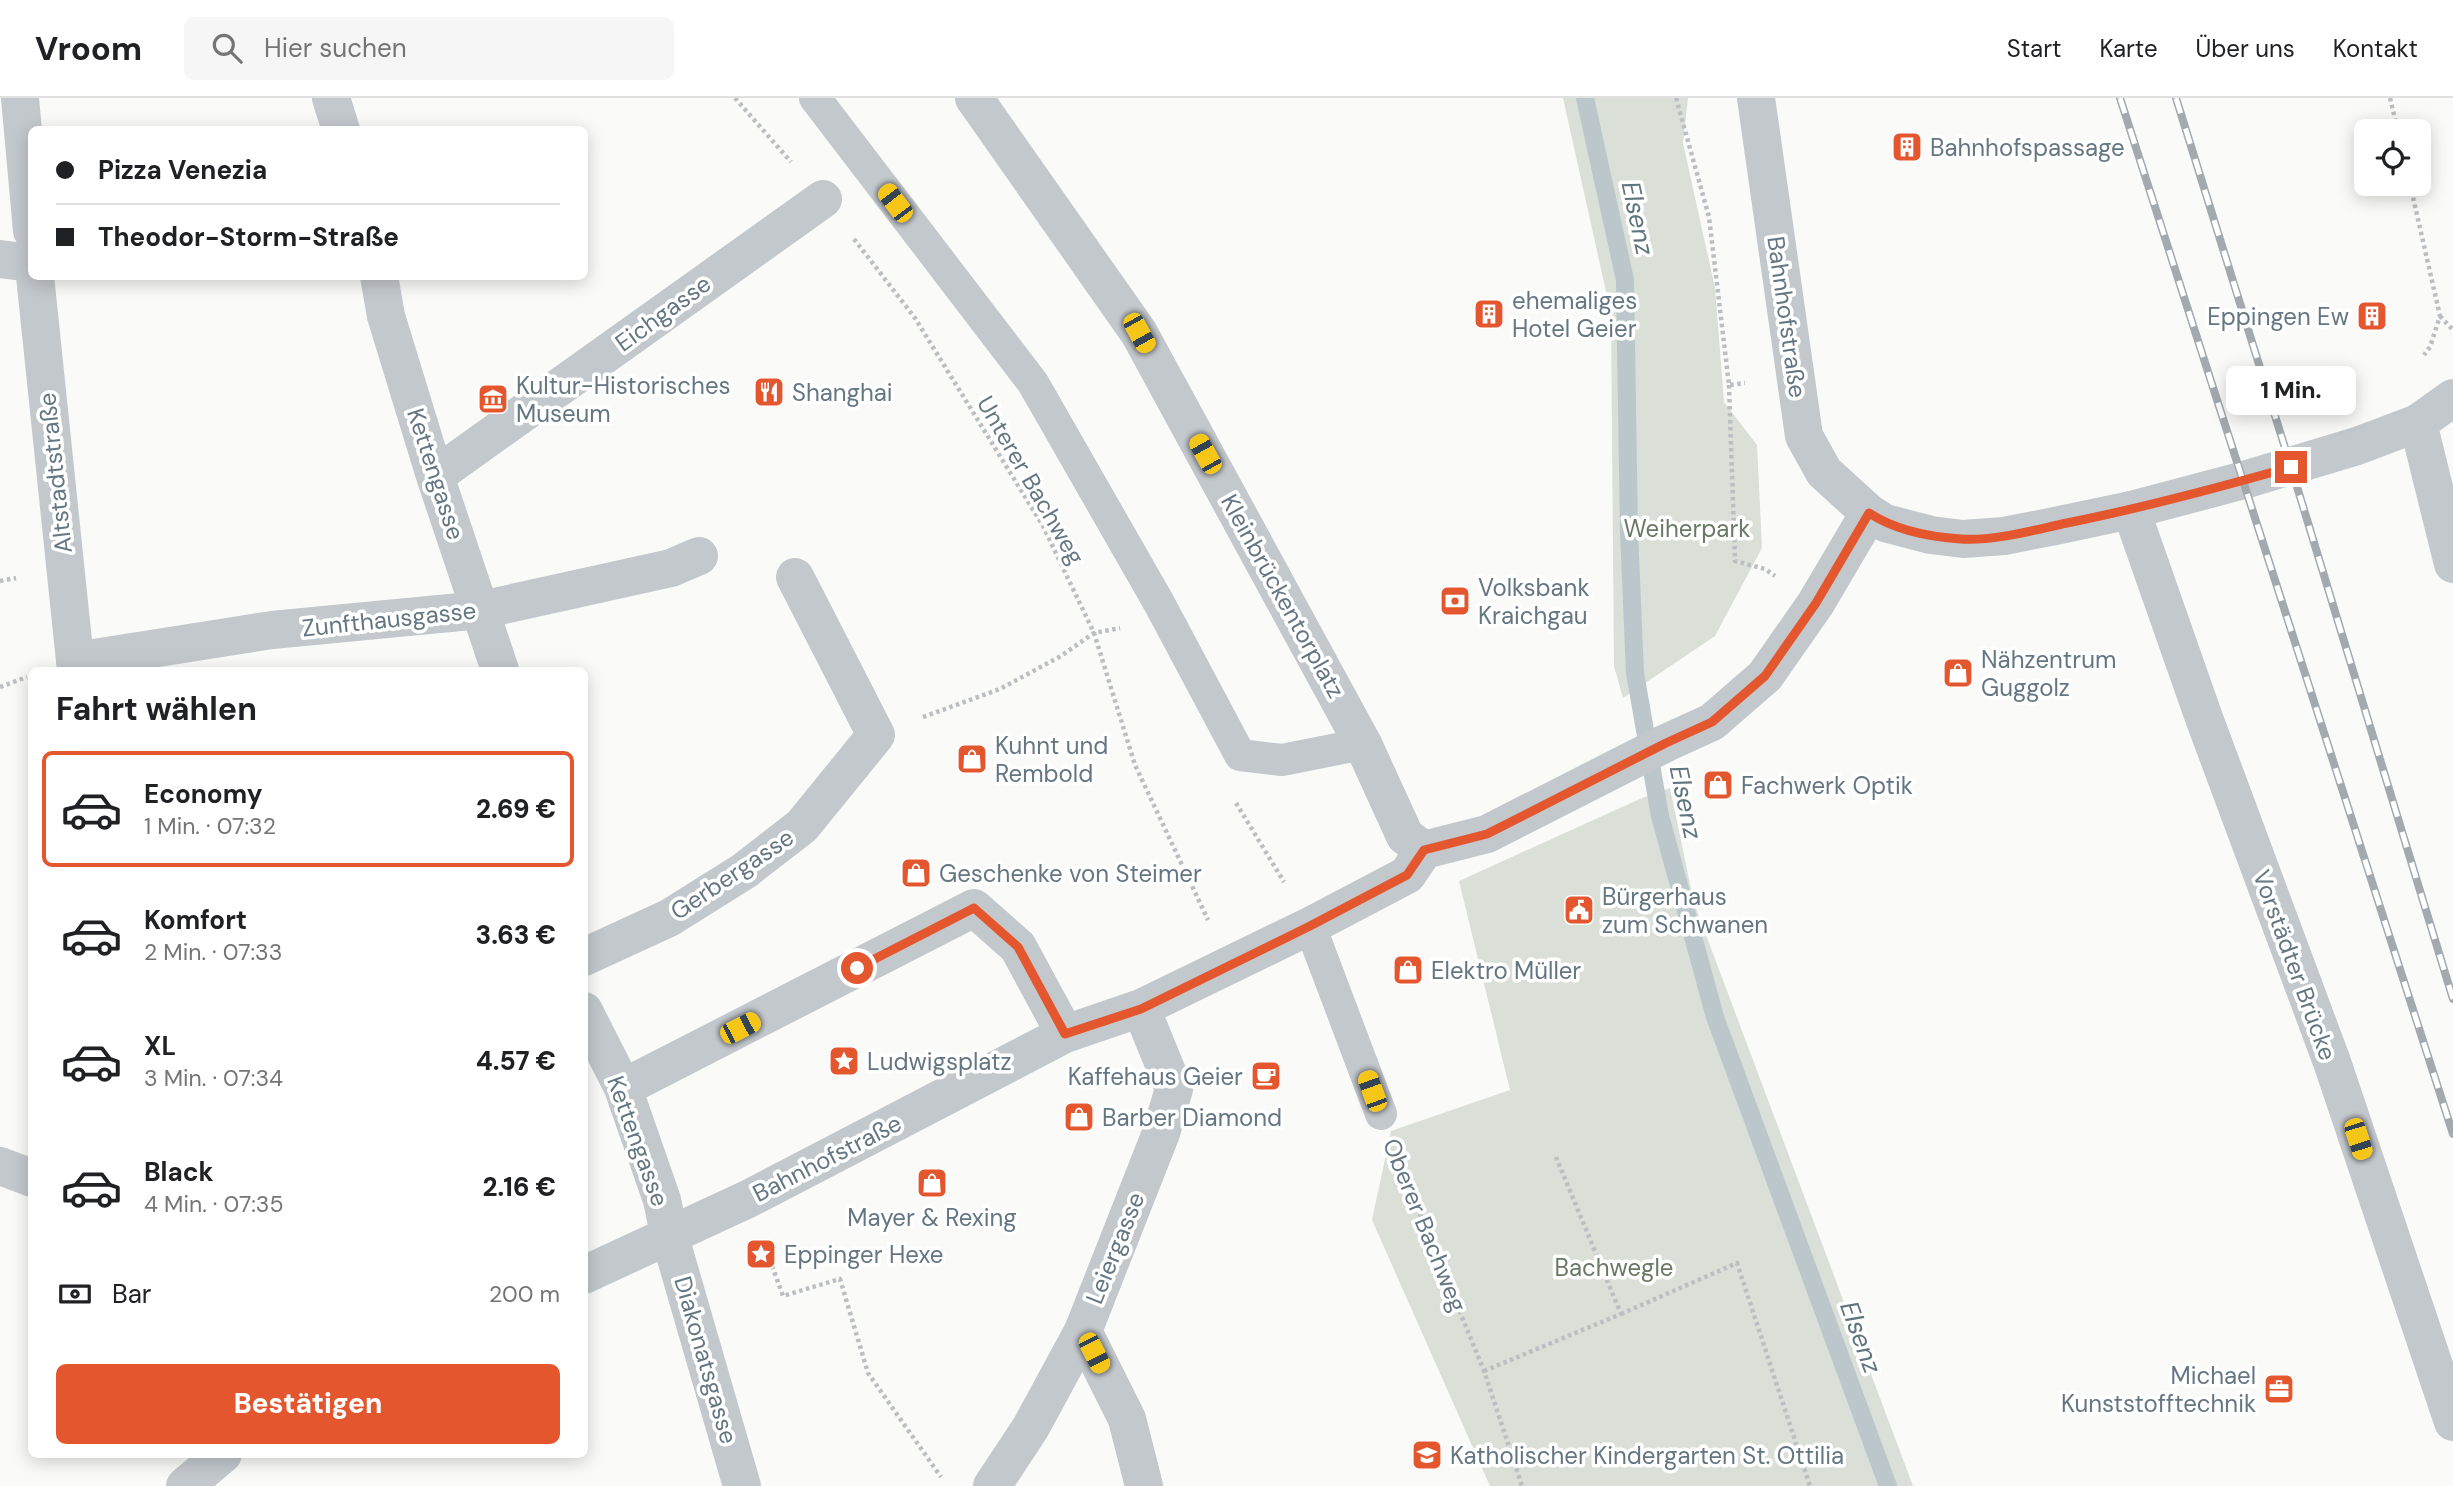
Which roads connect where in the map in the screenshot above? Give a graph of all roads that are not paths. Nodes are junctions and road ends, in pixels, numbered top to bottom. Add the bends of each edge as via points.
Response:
1 (20, 98) edge
2 (331, 98) edge
3 (815, 98) edge
4 (974, 98) edge
5 (1756, 98) edge
6 (340, 126) edge
7 (28, 187) edge
8 (823, 199) road end
9 (0, 258) edge
10 (28, 262) edge
11 (35, 280) edge
12 (380, 280) edge
13 (2453, 398) edge
14 (2436, 423) edge
15 (435, 476) junction
16 (2131, 510) junction
17 (1869, 513) junction
18 (699, 556) dead end
19 (2453, 564) edge
20 (795, 577) dead end
21 (481, 610) junction
22 (75, 665) edge
23 (499, 667) edge
24 (1363, 744) junction
25 (1424, 850) junction
26 (1310, 926) junction
27 (588, 955) edge
28 (1141, 1009) junction
29 (588, 1019) edge
30 (1065, 1034) junction
31 (623, 1088) junction
32 (1381, 1115) road end
33 (0, 1166) edge
34 (28, 1176) edge
35 (669, 1234) junction
36 (588, 1273) edge
37 (1083, 1331) junction
38 (2453, 1422) edge
39 (179, 1458) edge
40 (218, 1458) edge
41 (184, 1486) edge
42 (742, 1486) edge
43 (992, 1486) edge
44 (1144, 1486) edge

1 - 7 street
2 - 6 street
3 - 24 lane via 1032,383 1240,755 1282,760
4 - 24 street, Kleinbrückentorplatz via 1139,333
5 - 17 street, Bahnhofstraße via 1804,436 1824,472
8 - 15 street, Eichgasse
9 - 10 street
11 - 22 street, Altstadtstraße
12 - 15 street, Kettengasse via 386,316
13 - 14 street, Bahnhofstraße
14 - 16 street, Bahnhofstraße
14 - 19 street
15 - 21 street, Kettengasse
16 - 17 street, Bahnhofstraße via 2004,536 1963,539 1885,523
16 - 38 street, Vorstädter Brücke via 2332,1062
17 - 25 street via 1816,603 1765,676 1712,722 1487,834
18 - 21 street, Zunfthausgasse via 671,568
20 - 27 street, Gerbergasse via 876,735 802,826 744,871 669,918
21 - 22 street, Zunfthausgasse via 272,630
21 - 23 street, Kettengasse
24 - 25 street, Kleinbrückentorplatz via 1405,836
25 - 26 street, Bahnhofstraße via 1407,875
26 - 28 street, Bahnhofstraße
26 - 32 lane, Oberer Bachweg
28 - 30 street, Bahnhofstraße
28 - 37 street, Leiergasse via 1174,1089
29 - 31 street, Kettengasse
30 - 31 street via 1018,947 974,908
30 - 35 street, Bahnhofstraße via 748,1199
31 - 35 street, Kettengasse via 662,1200
33 - 34 street
35 - 36 street, Bahnhofstraße
35 - 42 street, Diakonatsgasse
37 - 43 street via 1031,1427
37 - 44 street, Leiergasse via 1128,1419
39 - 41 street
40 - 41 street

